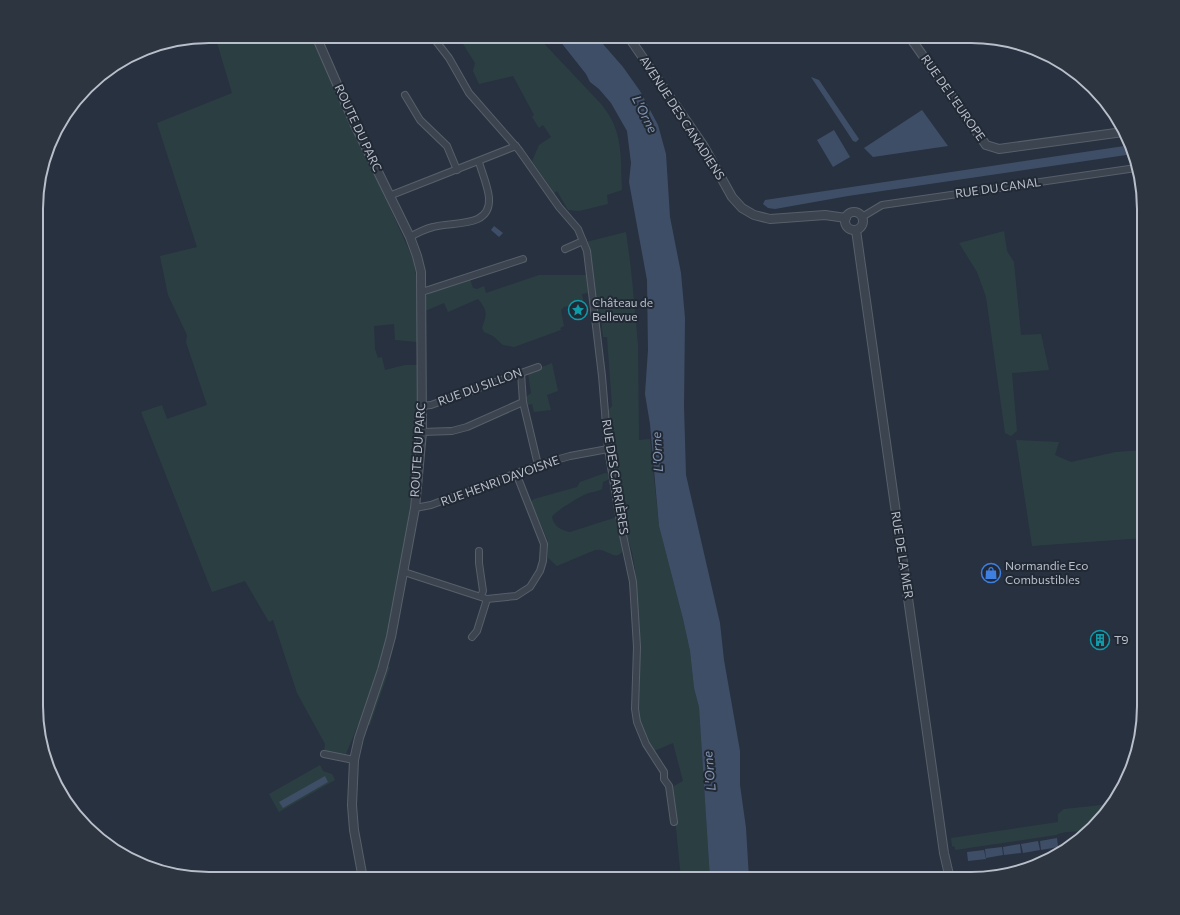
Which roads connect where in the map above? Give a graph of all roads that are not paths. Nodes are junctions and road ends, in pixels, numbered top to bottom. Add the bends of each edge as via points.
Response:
1 (319, 43) edge
2 (438, 43) edge
3 (633, 43) edge
4 (914, 43) edge
5 (405, 95) dead end
6 (1119, 133) edge
7 (516, 146) junction
8 (478, 162) junction
9 (1132, 169) edge
10 (457, 170) junction
11 (389, 196) junction
12 (862, 217) junction
13 (846, 218) junction
14 (856, 230) junction
15 (410, 237) junction
16 (583, 241) junction
17 (565, 249) dead end
18 (523, 259) dead end
19 (422, 292) junction
20 (538, 366) dead end
21 (521, 372) junction
22 (524, 402) junction
23 (422, 406) junction
24 (422, 432) junction
25 (608, 449) junction
26 (538, 465) junction
27 (516, 473) junction
28 (414, 508) junction
29 (479, 551) dead end
30 (404, 572) junction
31 (481, 596) junction
32 (487, 599) junction
33 (472, 637) dead end
34 (324, 754) dead end
35 (354, 760) junction
36 (674, 822) dead end
37 (362, 872) edge
38 (948, 872) edge

1 - 11 street, ROUTE DU PARC
2 - 7 street, RUE DES CARRIÈRES via 469,93
3 - 13 street, AVENUE DES CANADIENS via 702,145 732,197 742,208 754,215 774,220 825,215
4 - 6 street, RUE DE L'EUROPE via 986,144 999,150
5 - 10 street via 420,120 447,146
7 - 8 street
7 - 16 street, RUE DES CARRIÈRES via 559,207 578,229
8 - 10 street
8 - 15 street via 489,196 484,215 478,220 433,227
9 - 12 street, RUE DU CANAL via 882,205
10 - 11 street
11 - 15 street, ROUTE DU PARC
12 - 13 street via 858,213 852,213
12 - 14 street via 862,225
13 - 14 street via 848,227
14 - 38 street, RUE DE LA MER
15 - 19 street, ROUTE DU PARC via 419,264
16 - 17 street
16 - 25 street, RUE DES CARRIÈRES via 590,269
18 - 19 street
19 - 23 street, ROUTE DU PARC
20 - 21 street, RUE DU SILLON
21 - 22 street
21 - 23 street, RUE DU SILLON
22 - 24 street via 467,427 452,431
22 - 26 street
23 - 24 street, ROUTE DU PARC
24 - 28 street, ROUTE DU PARC
25 - 26 street, RUE HENRI DAVOISNE
25 - 36 street, RUE DES CARRIÈRES via 633,582 637,647 637,722 646,744 664,772 664,779 669,786
26 - 27 street, RUE HENRI DAVOISNE
27 - 28 street, RUE HENRI DAVOISNE via 431,505
27 - 32 street via 544,544 543,561 536,580 525,592
28 - 30 street, ROUTE DU PARC
29 - 31 street via 483,591
30 - 31 street
30 - 35 street, ROUTE DU PARC via 391,637
31 - 32 street
32 - 33 street via 477,631
34 - 35 street
35 - 37 street, ROUTE DU PARC via 352,806

